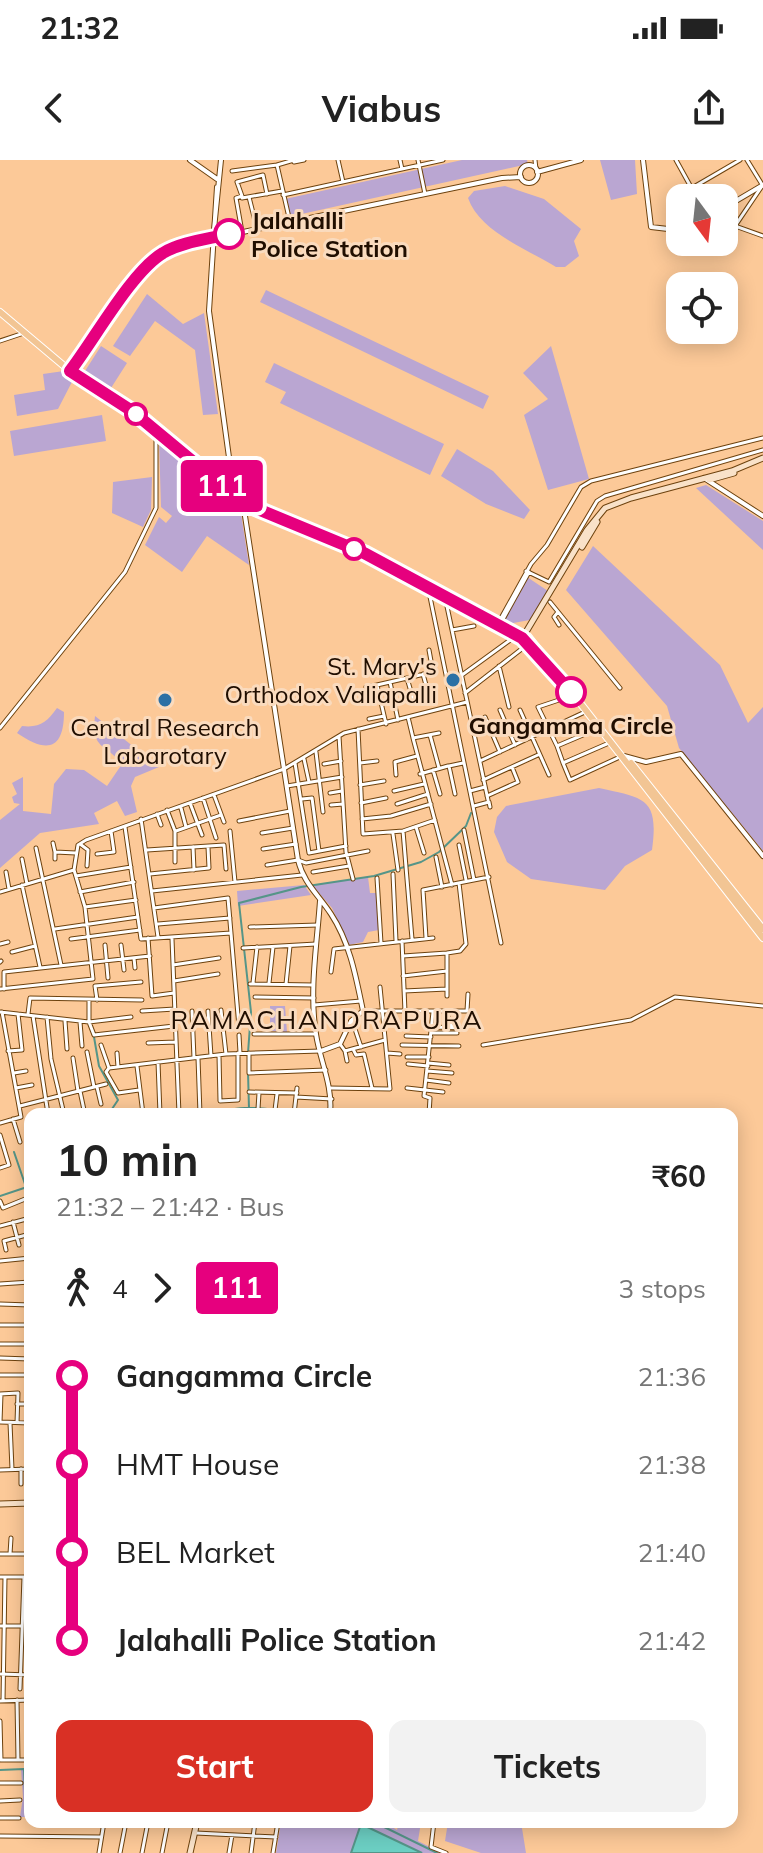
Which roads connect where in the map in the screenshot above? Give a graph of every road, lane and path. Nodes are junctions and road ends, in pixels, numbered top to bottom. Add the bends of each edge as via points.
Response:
1 (190, 160) edge
2 (222, 160) edge
3 (231, 160) edge
4 (259, 160) edge
5 (304, 160) edge
6 (338, 160) edge
7 (400, 160) edge
8 (443, 160) edge
9 (535, 160) edge
10 (581, 160) edge
11 (643, 160) edge
12 (740, 160) edge
13 (747, 160) edge
14 (294, 161) edge
15 (678, 161) edge
16 (418, 163) edge
17 (277, 165) junction
18 (260, 167) junction
19 (402, 169) junction
20 (232, 171) dead end
21 (536, 171) junction
22 (521, 177) junction
23 (217, 179) junction
24 (343, 182) junction
25 (690, 184) edge
26 (699, 184) edge
27 (763, 186) edge
28 (282, 193) junction
29 (267, 194) junction
30 (425, 194) junction
31 (242, 196) junction
32 (249, 197) junction
33 (738, 200) edge
34 (290, 222) junction
35 (738, 222) edge
36 (738, 227) edge
37 (257, 229) junction
38 (666, 229) edge
39 (242, 232) junction
40 (763, 236) edge
41 (214, 238) junction
42 (126, 293) junction
43 (0, 312) edge
44 (24, 333) junction
45 (0, 341) edge
46 (72, 373) junction
47 (763, 438) edge
48 (156, 439) dead end
49 (757, 439) junction
50 (762, 455) edge
51 (705, 480) junction
52 (234, 496) junction
53 (243, 503) junction
54 (763, 516) edge
55 (534, 563) dead end
56 (528, 570) junction
57 (428, 587) junction
58 (445, 596) junction
59 (550, 602) junction
60 (480, 612) junction
61 (558, 612) junction
62 (501, 621) junction
63 (559, 625) dead end
64 (474, 626) dead end
65 (452, 630) junction
66 (524, 638) junction
67 (429, 650) dead end
68 (499, 666) junction
69 (443, 669) junction
70 (433, 672) junction
71 (423, 674) junction
72 (462, 676) junction
73 (407, 678) junction
74 (390, 682) junction
75 (377, 685) junction
76 (366, 687) dead end
77 (620, 688) dead end
78 (465, 693) junction
79 (574, 695) junction
80 (429, 696) dead end
81 (381, 701) junction
82 (366, 702) dead end
83 (414, 702) dead end
84 (467, 702) junction
85 (450, 706) junction
86 (509, 707) dead end
87 (500, 710) dead end
88 (520, 710) dead end
89 (587, 712) junction
90 (384, 716) junction
91 (408, 717) junction
92 (485, 717) dead end
93 (369, 719) dead end
94 (398, 720) junction
95 (386, 724) junction
96 (0, 728) edge
97 (599, 728) junction
98 (358, 729) junction
99 (549, 729) junction
100 (439, 733) dead end
101 (430, 735) junction
102 (339, 736) junction
103 (532, 737) junction
104 (413, 738) junction
105 (610, 742) junction
106 (515, 745) junction
107 (557, 746) junction
108 (315, 750) junction
109 (500, 752) junction
110 (540, 755) junction
111 (417, 756) junction
112 (622, 756) junction
113 (304, 757) junction
114 (341, 761) junction
115 (377, 761) dead end
116 (480, 761) junction
117 (295, 762) junction
118 (360, 763) junction
119 (463, 763) junction
120 (563, 763) junction
121 (324, 764) dead end
122 (449, 766) junction
123 (512, 767) junction
124 (439, 768) junction
125 (284, 769) junction
126 (433, 770) junction
127 (420, 774) junction
128 (396, 775) dead end
129 (549, 775) dead end
130 (342, 777) junction
131 (483, 780) junction
132 (319, 781) junction
133 (384, 781) dead end
134 (309, 782) junction
135 (300, 784) junction
136 (424, 784) junction
137 (360, 785) junction
138 (286, 786) junction
139 (485, 787) junction
140 (343, 791) junction
141 (394, 791) dead end
142 (470, 791) junction
143 (330, 793) dead end
144 (213, 794) junction
145 (428, 794) junction
146 (440, 794) dead end
147 (455, 794) dead end
148 (203, 798) junction
149 (386, 798) dead end
150 (302, 799) junction
151 (190, 803) junction
152 (361, 803) junction
153 (343, 804) junction
154 (397, 804) dead end
155 (431, 804) junction
156 (331, 805) dead end
157 (180, 806) junction
158 (474, 806) junction
159 (490, 807) dead end
160 (167, 810) junction
161 (290, 811) junction
162 (323, 812) dead end
163 (157, 814) junction
164 (221, 815) junction
165 (391, 816) junction
166 (141, 819) junction
167 (210, 819) junction
168 (362, 819) junction
169 (435, 820) junction
170 (239, 821) dead end
171 (224, 822) dead end
172 (199, 823) junction
173 (125, 825) junction
174 (161, 825) dead end
175 (186, 827) junction
176 (416, 827) junction
177 (293, 828) junction
178 (464, 830) dead end
179 (111, 831) junction
180 (175, 831) junction
181 (230, 831) dead end
182 (393, 831) junction
183 (403, 831) junction
184 (262, 833) dead end
185 (202, 835) dead end
186 (687, 836) junction
187 (216, 838) dead end
188 (53, 843) dead end
189 (80, 844) junction
190 (296, 844) junction
191 (459, 845) dead end
192 (208, 846) junction
193 (346, 846) junction
194 (193, 847) junction
195 (36, 848) dead end
196 (175, 848) junction
197 (263, 849) dead end
198 (147, 850) junction
199 (319, 851) junction
200 (368, 851) dead end
201 (55, 852) junction
202 (76, 853) junction
203 (424, 853) dead end
204 (97, 854) dead end
205 (347, 855) junction
206 (763, 856) edge
207 (436, 857) dead end
208 (22, 859) dead end
209 (55, 859) dead end
210 (298, 860) junction
211 (175, 862) dead end
212 (267, 865) dead end
213 (87, 866) dead end
214 (349, 866) junction
215 (132, 867) junction
216 (226, 869) dead end
217 (74, 870) junction
218 (194, 870) junction
219 (398, 870) dead end
220 (6, 872) dead end
221 (313, 872) dead end
222 (150, 874) junction
223 (393, 874) dead end
224 (302, 875) junction
225 (76, 876) junction
226 (489, 877) junction
227 (377, 878) dead end
228 (43, 879) junction
229 (353, 879) dead end
230 (474, 880) junction
231 (134, 882) junction
232 (466, 882) junction
233 (235, 883) junction
234 (459, 883) junction
235 (24, 884) junction
236 (452, 885) junction
237 (442, 887) junction
238 (9, 889) junction
239 (152, 891) junction
240 (0, 892) edge
241 (80, 892) junction
242 (136, 900) junction
243 (320, 901) junction
244 (85, 907) junction
245 (154, 908) junction
246 (138, 917) junction
247 (230, 918) junction
248 (86, 923) junction
249 (156, 924) junction
250 (318, 925) junction
251 (250, 927) dead end
252 (54, 929) junction
253 (763, 929) edge
254 (140, 930) junction
255 (231, 933) junction
256 (88, 936) junction
257 (158, 937) junction
258 (148, 938) junction
259 (426, 938) junction
260 (433, 938) dead end
261 (763, 938) edge
262 (71, 939) dead end
263 (172, 939) junction
264 (412, 940) junction
265 (396, 941) junction
266 (402, 941) junction
267 (8, 942) dead end
268 (381, 943) junction
269 (501, 943) dead end
270 (0, 944) edge
271 (316, 944) junction
272 (105, 945) dead end
273 (121, 945) dead end
274 (36, 946) junction
275 (274, 946) junction
276 (290, 946) junction
277 (257, 947) junction
278 (347, 947) junction
279 (243, 948) dead end
280 (12, 952) dead end
281 (447, 953) junction
282 (150, 956) junction
283 (403, 956) junction
284 (122, 958) junction
285 (134, 958) junction
286 (219, 958) dead end
287 (107, 960) junction
288 (91, 961) junction
289 (61, 965) junction
290 (173, 965) junction
291 (40, 967) junction
292 (135, 968) dead end
293 (124, 970) dead end
294 (447, 971) junction
295 (331, 972) dead end
296 (218, 974) dead end
297 (403, 976) junction
298 (108, 978) dead end
299 (174, 981) junction
300 (141, 982) dead end
301 (269, 983) junction
302 (286, 984) junction
303 (313, 985) junction
304 (380, 987) dead end
305 (2, 989) edge
306 (447, 989) junction
307 (404, 991) junction
308 (174, 993) junction
309 (468, 994) dead end
310 (447, 996) dead end
311 (255, 997) dead end
312 (314, 998) junction
313 (142, 1000) dead end
314 (89, 1001) junction
315 (97, 1001) junction
316 (361, 1001) junction
317 (314, 1005) junction
318 (763, 1006) edge
319 (175, 1009) junction
320 (221, 1010) dead end
321 (142, 1011) dead end
322 (192, 1011) dead end
323 (208, 1011) dead end
324 (363, 1011) junction
325 (1, 1012) edge
326 (405, 1012) junction
327 (433, 1012) junction
328 (447, 1012) junction
329 (382, 1013) junction
330 (18, 1014) junction
331 (28, 1015) junction
332 (33, 1016) junction
333 (47, 1017) junction
334 (131, 1017) dead end
335 (65, 1019) junction
336 (352, 1020) junction
337 (80, 1021) junction
338 (89, 1022) junction
339 (175, 1026) junction
340 (239, 1027) dead end
341 (432, 1027) junction
342 (452, 1027) junction
343 (463, 1028) dead end
344 (457, 1033) dead end
345 (254, 1034) dead end
346 (316, 1034) junction
347 (239, 1035) dead end
348 (432, 1035) junction
349 (406, 1036) dead end
350 (385, 1040) junction
351 (176, 1042) junction
352 (148, 1043) dead end
353 (340, 1044) junction
354 (101, 1045) dead end
355 (402, 1045) dead end
356 (483, 1045) dead end
357 (82, 1046) dead end
358 (430, 1046) junction
359 (459, 1046) dead end
360 (361, 1047) junction
361 (67, 1049) dead end
362 (353, 1049) junction
363 (8, 1051) junction
364 (321, 1051) junction
365 (345, 1051) junction
366 (87, 1052) dead end
367 (117, 1053) dead end
368 (239, 1053) junction
369 (249, 1053) junction
370 (387, 1053) junction
371 (226, 1054) junction
372 (400, 1054) dead end
373 (219, 1055) junction
374 (211, 1056) junction
375 (407, 1057) dead end
376 (73, 1058) dead end
377 (196, 1058) junction
378 (177, 1060) junction
379 (347, 1061) dead end
380 (158, 1062) junction
381 (137, 1064) junction
382 (408, 1064) dead end
383 (428, 1064) junction
384 (449, 1065) dead end
385 (118, 1067) junction
386 (109, 1068) junction
387 (326, 1070) junction
388 (26, 1071) dead end
389 (13, 1073) junction
390 (452, 1073) dead end
391 (426, 1080) junction
392 (449, 1083) dead end
393 (106, 1084) dead end
394 (32, 1085) dead end
395 (95, 1087) junction
396 (16, 1088) junction
397 (329, 1088) junction
398 (372, 1088) junction
399 (407, 1088) dead end
400 (139, 1090) junction
401 (425, 1090) junction
402 (79, 1091) junction
403 (249, 1092) dead end
404 (260, 1092) junction
405 (297, 1092) junction
406 (443, 1092) dead end
407 (277, 1093) junction
408 (59, 1096) junction
409 (332, 1099) junction
410 (44, 1100) junction
411 (101, 1104) dead end
412 (20, 1106) junction
413 (46, 1108) edge
414 (62, 1108) edge
415 (83, 1108) edge
416 (142, 1108) edge
417 (160, 1108) edge
418 (179, 1108) edge
419 (200, 1108) edge
420 (258, 1108) edge
421 (275, 1108) edge
422 (295, 1108) edge
423 (331, 1108) edge
424 (429, 1108) edge
425 (13, 1119) junction
426 (0, 1123) edge
427 (0, 1135) edge
428 (20, 1142) dead end
429 (0, 1168) edge
430 (24, 1199) edge
431 (0, 1201) edge
432 (24, 1219) edge
433 (13, 1222) junction
434 (0, 1226) edge
435 (24, 1236) edge
436 (17, 1238) junction
437 (2, 1242) edge
438 (19, 1245) dead end
439 (6, 1250) dead end
440 (24, 1259) edge
441 (0, 1261) edge
442 (24, 1282) edge
443 (0, 1284) edge
444 (0, 1304) edge
445 (24, 1305) edge
446 (0, 1325) edge
447 (24, 1325) edge
448 (0, 1344) edge
449 (24, 1344) edge
450 (0, 1358) edge
451 (24, 1359) edge
452 (0, 1375) edge
453 (24, 1375) edge
454 (0, 1394) edge
455 (17, 1404) junction
456 (24, 1404) edge
457 (0, 1422) edge
458 (10, 1423) junction
459 (17, 1423) junction
460 (24, 1423) edge
461 (12, 1469) junction
462 (21, 1469) joint
463 (0, 1470) edge
464 (21, 1484) dead end
465 (24, 1503) edge
466 (0, 1504) edge
467 (11, 1538) dead end
468 (0, 1554) edge
469 (10, 1554) junction
470 (24, 1554) edge
471 (3, 1577) edge
472 (24, 1577) joint
473 (2, 1626) edge
474 (22, 1626) junction
475 (1, 1674) edge
476 (20, 1674) junction
477 (24, 1674) edge
478 (20, 1689) dead end
479 (17, 1700) junction
480 (24, 1700) edge
481 (1, 1701) edge
482 (0, 1721) edge
483 (1, 1760) edge
484 (18, 1760) junction
485 (24, 1760) edge
486 (0, 1783) edge
487 (21, 1783) dead end
488 (20, 1800) dead end
489 (0, 1801) edge
490 (0, 1818) edge
491 (19, 1818) dead end
492 (103, 1828) edge
493 (125, 1828) edge
494 (147, 1828) edge
495 (167, 1828) edge
496 (195, 1828) edge
497 (254, 1828) edge
498 (277, 1828) edge
499 (433, 1828) edge
500 (194, 1833) junction
501 (232, 1835) junction
502 (0, 1836) edge
503 (253, 1836) junction
504 (101, 1837) junction
505 (276, 1837) junction
506 (99, 1853) edge
507 (120, 1853) edge
508 (142, 1853) edge
509 (162, 1853) edge
510 (190, 1853) edge
511 (229, 1853) edge
512 (251, 1853) edge
513 (273, 1853) edge
514 (444, 1853) edge

1 - 23 street
2 - 3 street
2 - 23 street
4 - 18 street
5 - 14 street
6 - 24 street
7 - 19 street
8 - 16 street
9 - 21 street
10 - 21 street
11 - 38 street via 651,227
12 - 26 street
13 - 27 street
14 - 17 street
15 - 25 street
16 - 19 street
16 - 30 street
17 - 18 street
17 - 28 street
18 - 20 street
19 - 24 street
21 - 22 street via 525,167
21 - 22 street via 532,183
22 - 30 street
23 - 41 street
24 - 28 street
27 - 33 street
27 - 35 street
28 - 29 street
28 - 34 street
29 - 31 street via 263,175 237,182
29 - 32 street
30 - 34 street
31 - 32 street
31 - 39 street via 236,198
32 - 37 street
34 - 37 street
36 - 40 street
37 - 39 street
39 - 41 street
41 - 42 street via 165,251
41 - 52 street via 209,311
42 - 46 street
42 - 46 street
43 - 44 main road
44 - 45 street
44 - 46 main road
46 - 52 main road via 132,411
47 - 49 street
48 - 96 street via 156,508 132,559
49 - 50 street
49 - 56 street via 591,481 581,487
50 - 51 main road
50 - 56 street via 605,496 549,582
51 - 54 street
51 - 59 main road via 607,510
51 - 66 main road via 605,508
52 - 53 main road
53 - 57 main road via 364,553
53 - 125 street
55 - 56 street
56 - 62 street
57 - 58 main road
57 - 69 street
58 - 60 main road
58 - 65 street
59 - 61 street
59 - 66 main road
60 - 62 main road
60 - 66 main road
61 - 63 street via 554,617
61 - 77 street
62 - 66 main road
64 - 65 street
65 - 72 street
66 - 68 street
66 - 72 street
66 - 79 main road
67 - 70 street
68 - 78 street
68 - 86 street
69 - 70 street
69 - 85 street
70 - 71 street
71 - 73 street
71 - 80 street
72 - 78 street
73 - 74 street
73 - 83 street
74 - 75 street
74 - 94 street
75 - 76 street
75 - 81 street
78 - 84 street
79 - 89 main road
79 - 99 street via 538,707
81 - 82 street
81 - 90 street
84 - 85 street
84 - 116 street
85 - 91 street
85 - 119 street
87 - 106 street
88 - 103 street
89 - 97 main road
89 - 99 street
90 - 93 street
90 - 95 street
91 - 94 street
91 - 104 street
92 - 109 street
94 - 95 street
95 - 98 street
97 - 105 main road
97 - 107 street
98 - 102 street
98 - 118 street
99 - 103 street
99 - 107 street
100 - 101 street
101 - 104 street
101 - 124 street
102 - 108 street
102 - 114 street
103 - 106 street
103 - 110 street
104 - 111 street
105 - 112 main road
105 - 120 street
106 - 109 street
107 - 120 street
108 - 113 street
108 - 132 street
109 - 116 street
110 - 123 street
110 - 129 street
111 - 127 street
111 - 128 street via 395,762
112 - 120 street via 570,780
112 - 186 main road
112 - 206 street via 646,762 681,754
113 - 117 street
113 - 134 street
114 - 121 street
114 - 130 street
115 - 118 street
116 - 131 street
117 - 125 street
117 - 135 street
118 - 137 street
119 - 122 street
119 - 142 street
122 - 124 street
122 - 147 street
123 - 131 street
123 - 139 street via 518,782 487,798
124 - 126 street
125 - 138 street
125 - 144 street
126 - 127 street
126 - 146 street
127 - 136 street
130 - 132 street
130 - 140 street
131 - 139 street
132 - 134 street
132 - 162 street
133 - 137 street
134 - 135 street
135 - 138 street
135 - 150 street
136 - 141 street
136 - 145 street
137 - 152 street
138 - 161 street
139 - 142 street
140 - 143 street
140 - 153 street
142 - 158 street
144 - 148 street
144 - 164 street
145 - 154 street
145 - 155 street
148 - 151 street
148 - 167 street
149 - 152 street
150 - 199 street via 312,798
150 - 199 street via 309,853
151 - 157 street
151 - 172 street
152 - 168 street
153 - 156 street
153 - 193 street
155 - 165 street
155 - 169 street
157 - 160 street
157 - 175 street
158 - 159 street via 489,802
158 - 226 street
160 - 163 street
160 - 180 street
161 - 170 street
161 - 177 street
163 - 166 street
163 - 174 street
164 - 167 street
164 - 171 street
165 - 168 street
165 - 182 street
166 - 173 street
166 - 198 street
167 - 172 street
167 - 187 street
168 - 182 street via 364,835
169 - 176 street
169 - 236 street
172 - 175 street
172 - 185 street
173 - 179 street
173 - 215 street
175 - 180 street
176 - 183 street
176 - 203 street
177 - 184 street
177 - 190 street
178 - 230 street
179 - 189 street
179 - 204 street via 114,852
180 - 196 street
181 - 233 street
182 - 183 street
182 - 219 street
183 - 264 street
186 - 253 main road
186 - 261 main road
188 - 201 street
189 - 202 street
189 - 213 street via 88,850
190 - 197 street
190 - 210 street
191 - 232 street
192 - 194 street
192 - 216 street via 224,845
192 - 218 street via 209,868
193 - 199 street
193 - 205 street
194 - 196 street
194 - 218 street
195 - 228 street
196 - 198 street
196 - 211 street
198 - 222 street
200 - 205 street
201 - 202 street
201 - 209 street
202 - 217 street
205 - 210 street
205 - 214 street
207 - 237 street
208 - 235 street
210 - 212 street
210 - 224 street
214 - 221 street
214 - 229 street
215 - 225 street
215 - 231 street
217 - 225 street
217 - 228 street
218 - 222 street
220 - 238 street
222 - 239 street
223 - 265 street
224 - 233 street
224 - 243 street
225 - 241 street
226 - 230 street
226 - 269 street
227 - 268 street
228 - 235 street
228 - 252 street
230 - 232 street
231 - 241 street
231 - 242 street
232 - 234 street
233 - 239 street
234 - 236 street
234 - 281 street via 466,944 463,950
235 - 238 street
235 - 274 street
236 - 237 street
237 - 259 street via 423,890
238 - 240 street
239 - 245 street
241 - 244 street
242 - 244 street
242 - 246 street
243 - 250 street
243 - 278 street
244 - 248 street
245 - 247 street via 228,898
245 - 249 street
246 - 248 street
246 - 254 street
247 - 249 street
247 - 255 street
248 - 252 street
248 - 256 street
249 - 257 street
250 - 251 street
250 - 271 street
252 - 289 street
254 - 256 street
254 - 258 street via 141,939
255 - 263 street
255 - 340 street
256 - 262 street
256 - 288 street
257 - 258 street
257 - 263 street
258 - 282 street
259 - 260 street
259 - 264 street
263 - 290 street
264 - 266 street
265 - 266 street
265 - 268 street
266 - 283 street
267 - 270 street
268 - 278 street
271 - 276 street
271 - 303 street
272 - 287 street
273 - 284 street
274 - 280 street
274 - 291 street
275 - 276 street
275 - 277 street
275 - 301 street
276 - 302 street
277 - 279 street
277 - 301 street via 251,984
278 - 295 street via 333,949
278 - 316 street
281 - 283 street
281 - 294 street
282 - 285 street
282 - 308 street via 152,996
283 - 297 street
284 - 285 street
284 - 287 street
284 - 293 street
285 - 292 street
286 - 290 street
287 - 288 street
287 - 298 street
288 - 289 street
288 - 305 street via 93,979
289 - 291 street
290 - 299 street
291 - 305 street via 4,972
294 - 297 street
294 - 306 street
296 - 299 street
297 - 307 street
299 - 308 street
300 - 315 street via 95,986
301 - 302 street
302 - 303 street
303 - 312 street
304 - 329 street
306 - 307 street
306 - 310 street
307 - 326 street
308 - 319 street
309 - 328 street via 469,1009
311 - 312 street
312 - 317 street
313 - 315 street
314 - 315 street
314 - 331 street via 30,998
314 - 338 street
316 - 317 street
316 - 324 street
317 - 346 street
318 - 356 street via 675,997 631,1020
319 - 321 street
319 - 339 street
320 - 371 street
322 - 377 street
323 - 374 street
324 - 329 street
324 - 336 street
325 - 330 street
325 - 363 street
326 - 327 street
326 - 329 street
327 - 328 street
327 - 341 street
328 - 342 street
329 - 350 street
330 - 331 street
330 - 363 street via 22,1050
331 - 332 street
332 - 333 street
332 - 410 street
333 - 335 street
333 - 408 street
334 - 338 street
335 - 337 street
335 - 361 street
336 - 353 street
336 - 360 street
337 - 338 street
337 - 357 street
338 - 339 street via 94,1035
339 - 351 street
341 - 342 street
341 - 348 street
342 - 343 street
344 - 348 street
345 - 346 street
346 - 364 street
347 - 368 street
348 - 349 street
348 - 358 street
350 - 360 street
350 - 370 street
351 - 352 street
351 - 378 street
353 - 364 street
353 - 365 street
354 - 386 street
355 - 358 street
358 - 359 street
358 - 383 street
360 - 362 street
362 - 365 street
362 - 398 street via 356,1055 364,1054
363 - 389 street
364 - 369 street
364 - 387 street
365 - 379 street
366 - 395 street
367 - 385 street
368 - 369 street
368 - 371 street
368 - 373 street via 238,1100 220,1101
369 - 387 street via 249,1073
370 - 372 street
370 - 398 street via 390,1089
371 - 373 street
373 - 374 street
374 - 377 street
375 - 383 street
376 - 402 street
377 - 378 street
377 - 419 street
378 - 380 street
378 - 418 street
380 - 381 street
380 - 417 street
381 - 385 street
381 - 400 street
382 - 383 street
383 - 384 street
383 - 390 street
383 - 391 street
385 - 386 street
386 - 400 street via 106,1072 118,1093
387 - 397 street
388 - 389 street
389 - 396 street
391 - 392 street
391 - 401 street
393 - 395 street
394 - 396 street
395 - 402 street
395 - 411 street
396 - 412 street
397 - 398 street
397 - 409 street
399 - 401 street
400 - 416 street
401 - 406 street
401 - 424 street
402 - 408 street
402 - 415 street
403 - 404 street
404 - 407 street
404 - 420 street
405 - 407 street
405 - 409 street
405 - 422 street
407 - 421 street
408 - 410 street
408 - 414 street
409 - 423 street
410 - 412 street
410 - 413 street
412 - 425 street via 21,1117
425 - 426 street
425 - 428 street
427 - 429 street via 9,1165
430 - 431 street via 3,1208
432 - 433 street
433 - 434 street
433 - 436 street
435 - 436 street
436 - 437 street
436 - 438 street
437 - 439 street
440 - 441 street
442 - 443 street
444 - 445 street
446 - 447 street
448 - 449 street
450 - 451 street
452 - 453 street
454 - 455 street via 18,1393
454 - 457 street
455 - 456 street
455 - 459 street
457 - 458 street
458 - 459 street
458 - 461 street
459 - 460 street
461 - 462 street
461 - 463 street
462 - 464 street
465 - 466 main road
467 - 469 street
468 - 469 street
469 - 470 street
471 - 472 street
471 - 473 street
472 - 474 street
473 - 474 street
473 - 475 street
474 - 476 street
475 - 476 street
475 - 481 street
476 - 477 street
476 - 478 street
479 - 480 street
479 - 481 street
479 - 484 street
482 - 483 street
483 - 484 street
484 - 485 street
486 - 487 street
488 - 489 street
490 - 491 street
492 - 504 street
493 - 507 street
494 - 508 street
495 - 509 street
496 - 500 main road
497 - 503 street
498 - 505 street
499 - 514 street via 431,1847
500 - 501 street
500 - 510 main road
501 - 503 street
501 - 511 street
502 - 504 street
503 - 505 street
503 - 512 street
504 - 506 street
505 - 513 street

